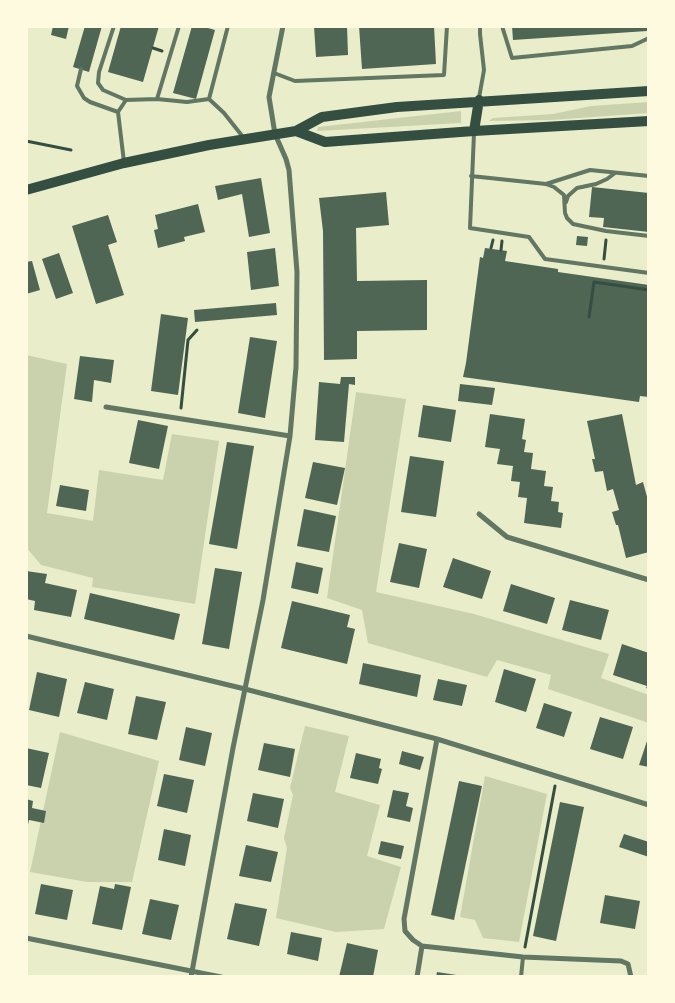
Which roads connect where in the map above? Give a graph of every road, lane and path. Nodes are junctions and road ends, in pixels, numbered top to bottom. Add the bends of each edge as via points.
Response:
1 (114, 26) edge
2 (179, 26) edge
3 (228, 26) edge
4 (283, 26) edge
5 (447, 26) edge
6 (480, 26) edge
7 (502, 26) edge
8 (649, 38) edge
9 (81, 70) dead end
10 (274, 73) junction
11 (649, 91) edge
12 (157, 99) junction
13 (209, 99) junction
14 (126, 100) junction
15 (479, 100) junction
16 (118, 112) junction
17 (649, 121) edge
18 (474, 130) junction
19 (296, 131) junction
20 (275, 134) junction
21 (244, 139) junction
22 (26, 141) edge
23 (71, 150) dead end
24 (124, 163) junction
25 (615, 173) junction
26 (472, 176) junction
27 (649, 176) edge
28 (546, 184) junction
29 (26, 190) edge
30 (565, 204) junction
31 (649, 236) edge
32 (606, 241) dead end
33 (606, 246) dead end
34 (649, 273) edge
35 (649, 290) edge
36 (589, 317) dead end
37 (197, 330) dead end
38 (106, 407) dead end
39 (180, 419) junction
40 (290, 436) junction
41 (479, 514) dead end
42 (649, 580) edge
43 (27, 638) edge
44 (246, 689) junction
45 (437, 739) junction
46 (557, 775) junction
47 (649, 805) edge
48 (26, 938) edge
49 (422, 946) junction
50 (523, 957) junction
51 (192, 974) edge
52 (221, 977) edge
53 (418, 977) edge
54 (520, 977) edge
55 (631, 977) edge

1 - 14 lane via 98,83 102,90
2 - 12 lane
3 - 13 lane
4 - 10 street
5 - 10 lane via 444,75 295,81
6 - 15 lane via 484,70
7 - 8 lane via 512,58 632,46
9 - 16 lane via 77,86 84,98
10 - 20 street via 269,97
11 - 15 main road
12 - 13 lane via 187,102
12 - 14 lane
13 - 21 lane via 224,112
14 - 16 lane
15 - 18 main road
15 - 19 main road via 322,116
16 - 24 lane
17 - 18 main road
18 - 19 main road via 325,142
18 - 26 lane
19 - 20 main road
20 - 21 main road
20 - 40 street via 288,170 297,272 296,367
21 - 24 main road
22 - 23 path
24 - 29 main road
25 - 27 lane
25 - 28 lane via 590,170
25 - 30 lane via 596,184 577,188
26 - 28 lane
26 - 34 lane via 470,228 529,237 545,260
28 - 30 lane via 564,195
30 - 31 lane via 567,218 573,224
32 - 33 path
35 - 36 path via 594,282
37 - 39 path via 188,340
38 - 39 street
39 - 40 street
40 - 44 street
41 - 42 street via 507,537
43 - 44 street
44 - 45 street
44 - 51 street
45 - 46 street
45 - 49 street via 404,919 406,931
46 - 47 street
46 - 50 path
48 - 51 street
49 - 50 street
49 - 53 street
50 - 54 lane
50 - 55 street via 621,961 628,964
51 - 52 street

